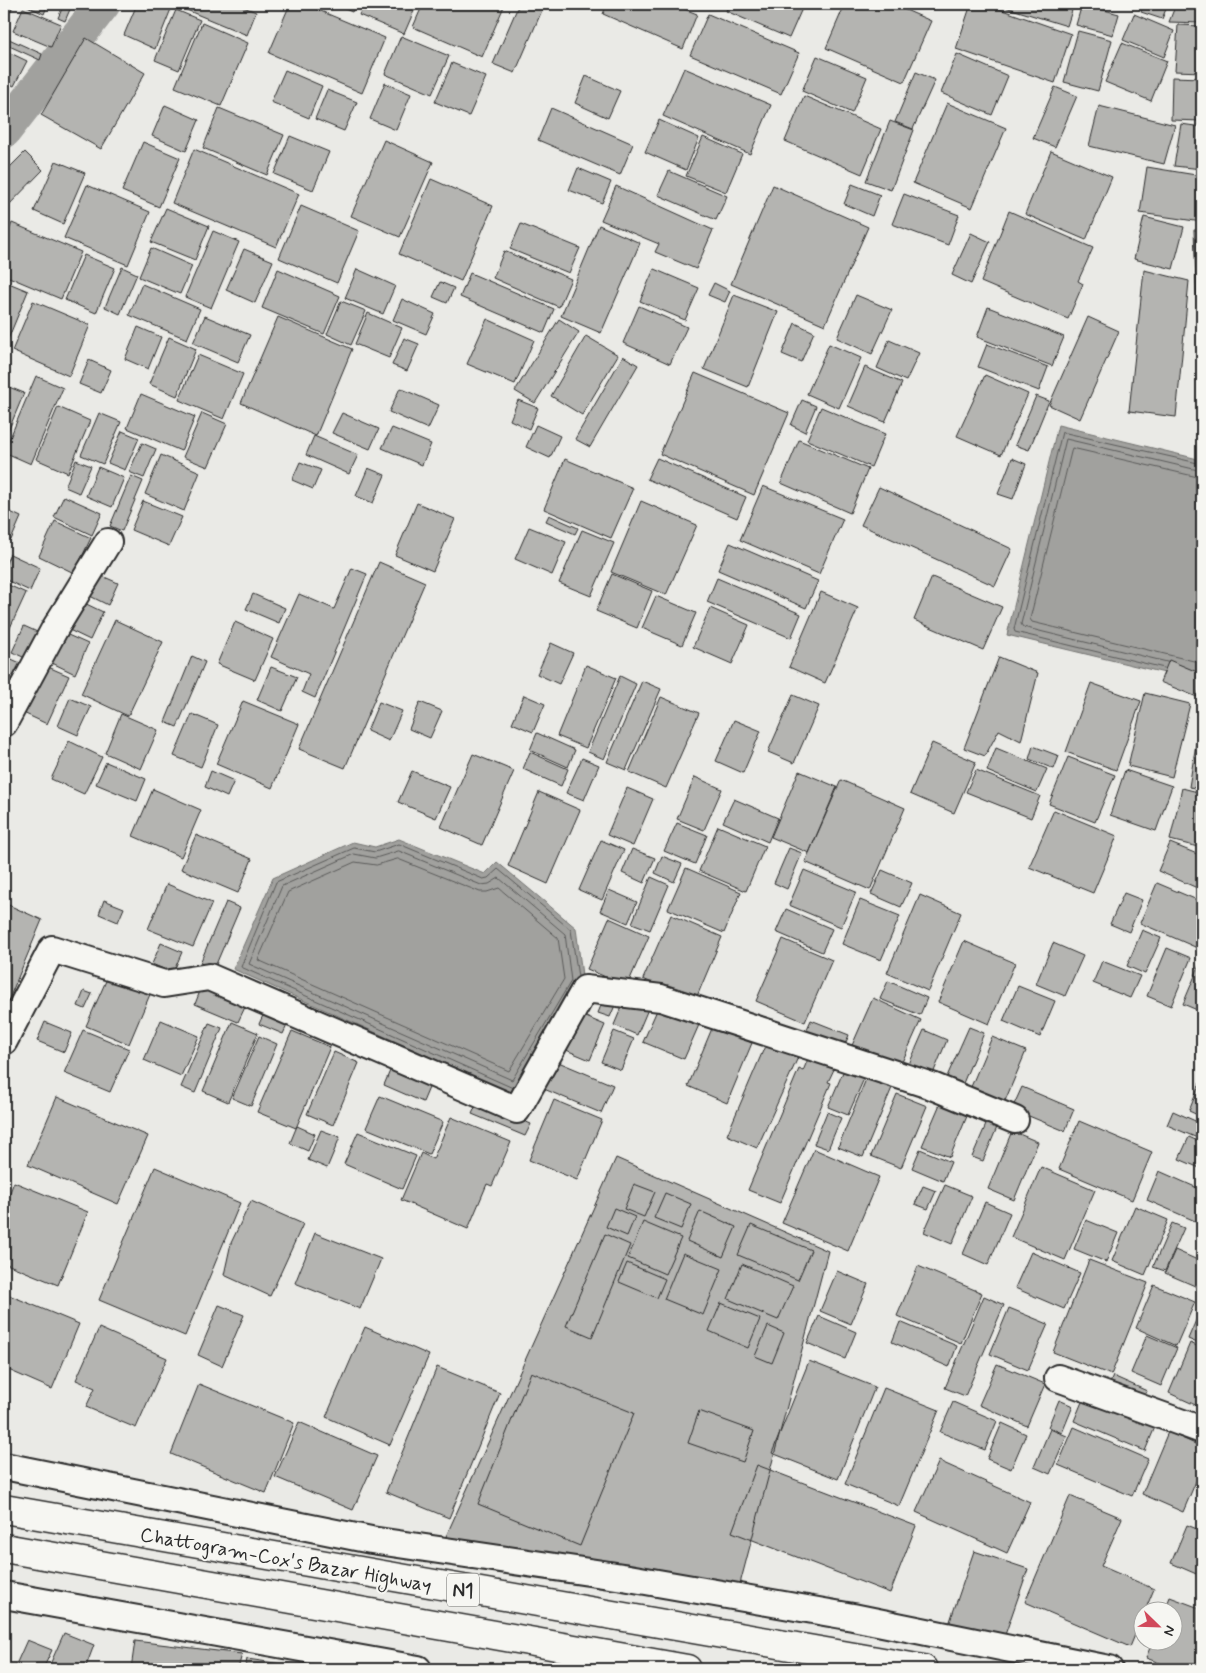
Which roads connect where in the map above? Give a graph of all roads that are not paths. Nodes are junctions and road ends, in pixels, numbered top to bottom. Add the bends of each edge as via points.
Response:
1 (108, 542) dead end
2 (4, 723) edge
3 (4, 1041) edge
4 (1015, 1120) dead end
5 (1058, 1378) dead end
6 (1202, 1430) edge
7 (4, 1466) edge
8 (4, 1509) edge
9 (4, 1548) edge
10 (4, 1595) edge
11 (418, 1669) edge
12 (687, 1669) edge
13 (923, 1669) edge
14 (1109, 1669) edge

1 - 2 street via 54,630
3 - 4 street via 52,949 164,984 209,977 517,1110 585,989 662,998 932,1086
5 - 6 street
7 - 14 street via 371,1540 632,1578 853,1617
8 - 13 highway, Chattogram-Cox's Bazar Highway / N1
9 - 12 highway, Chattogram-Cox's Bazar Highway / N1
10 - 11 street

